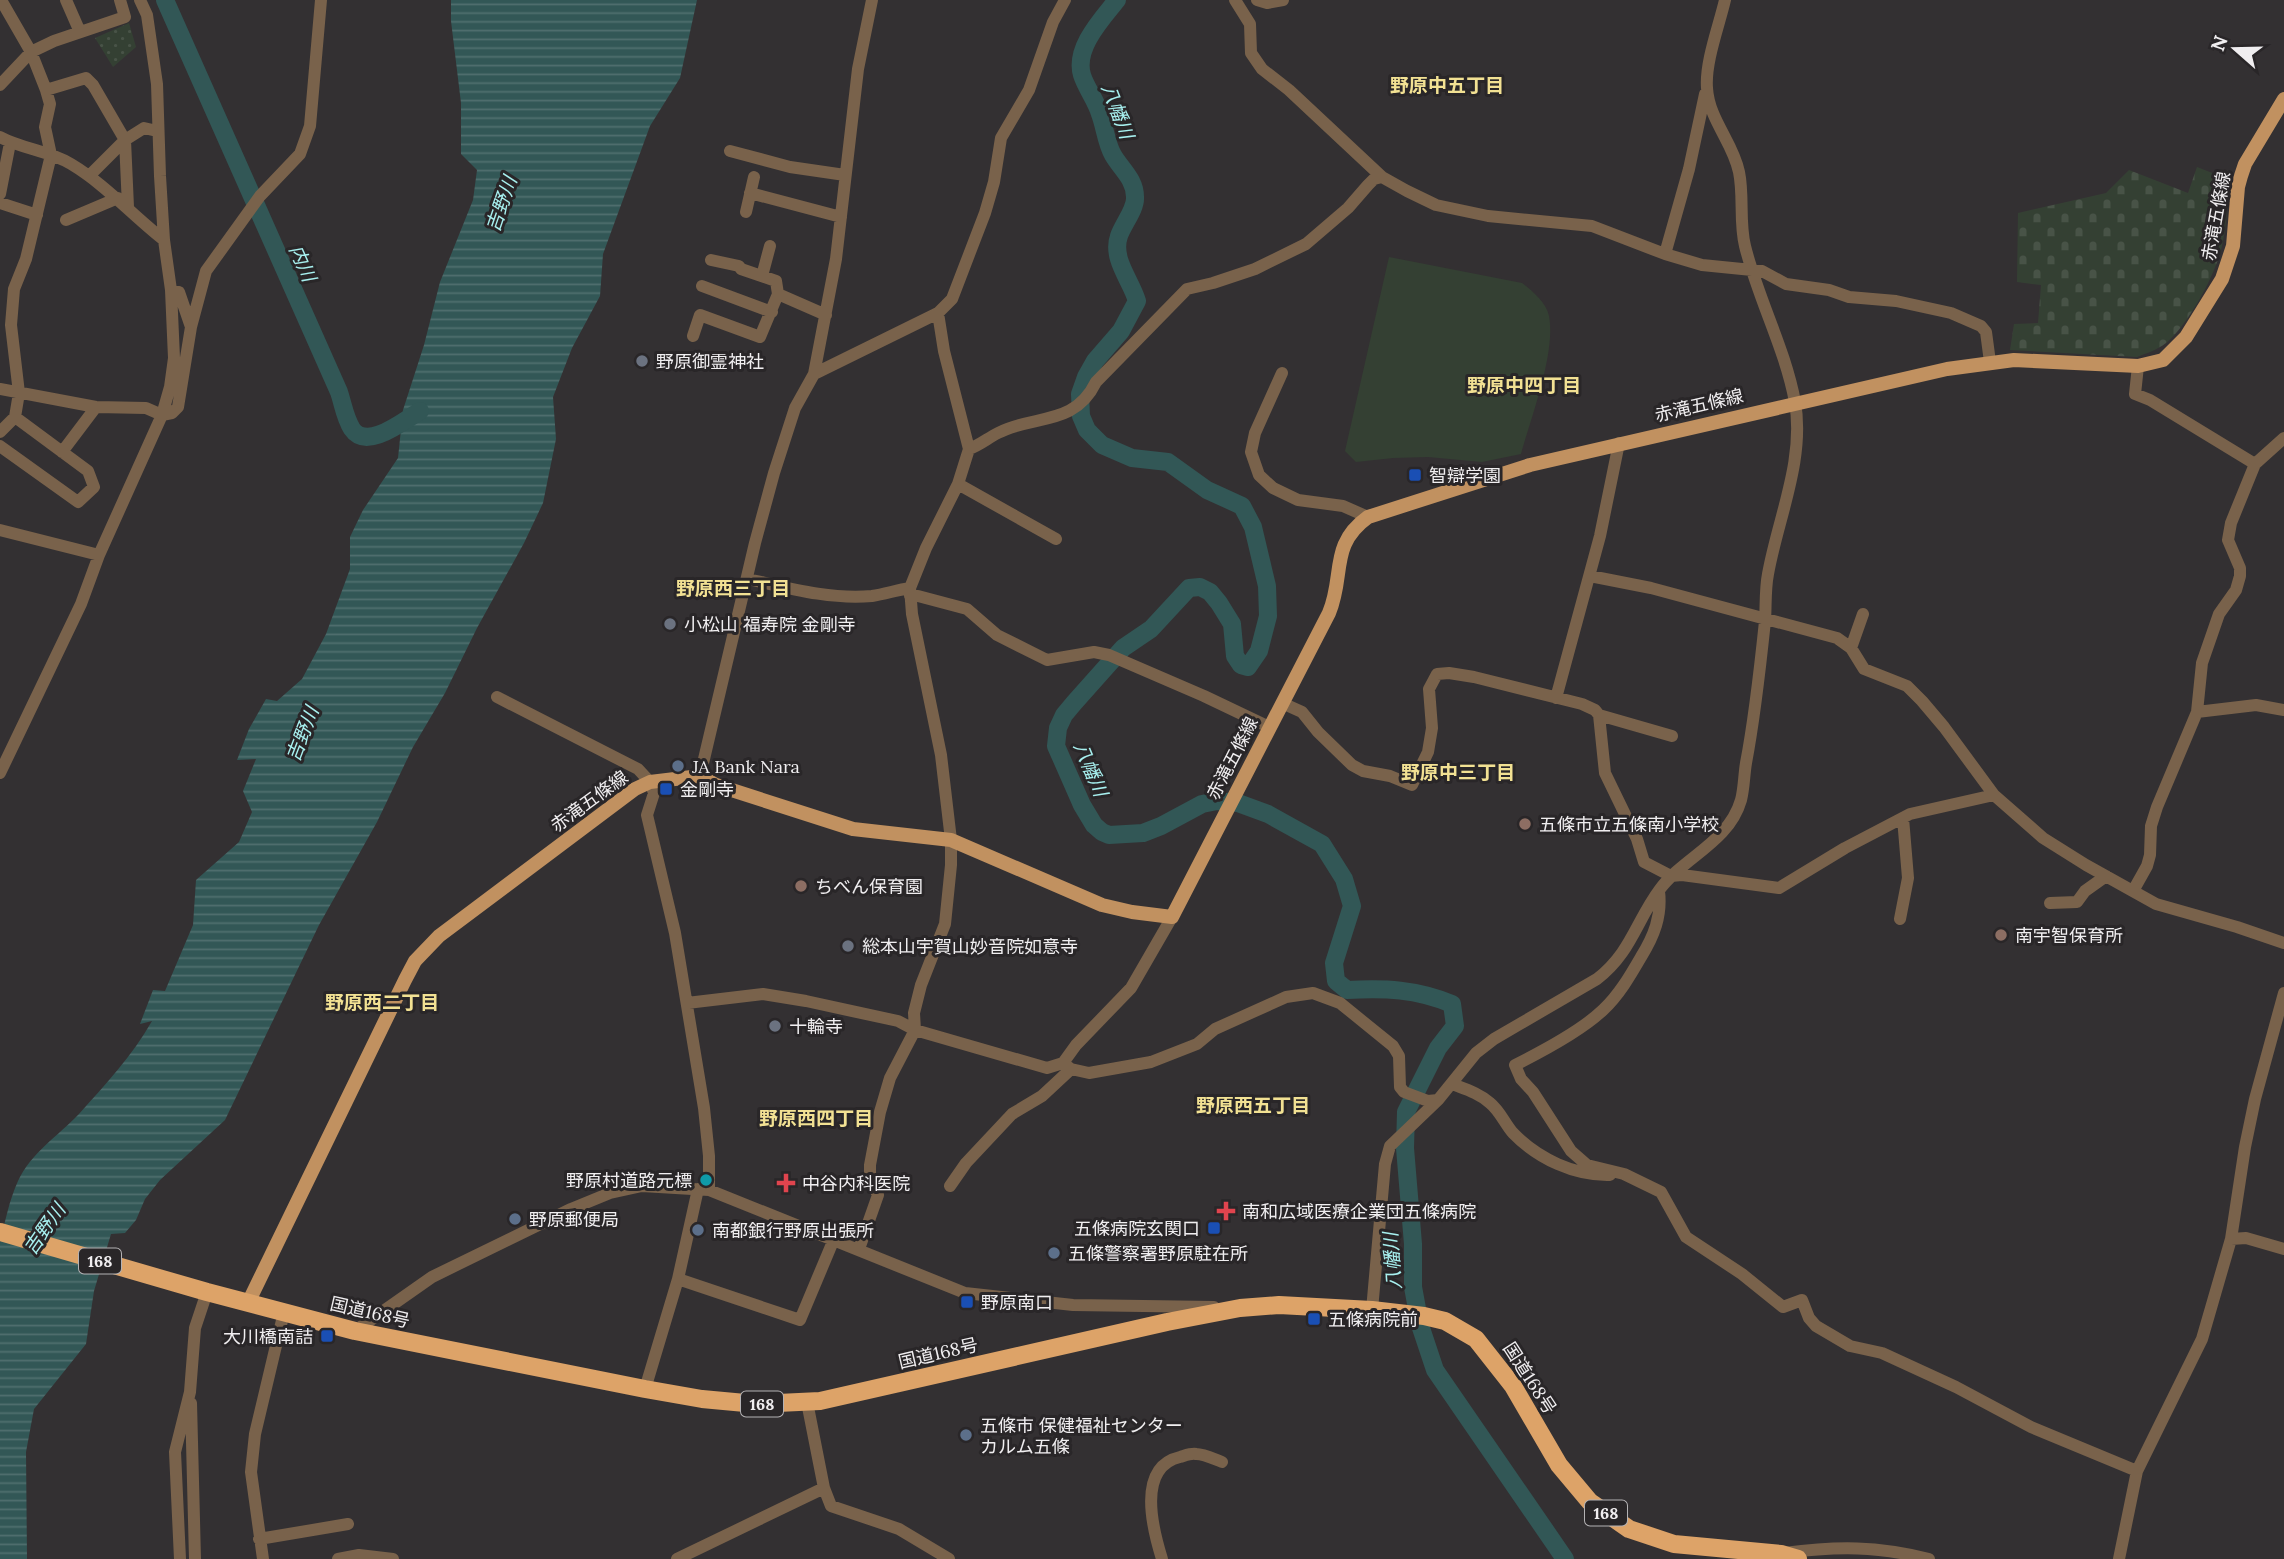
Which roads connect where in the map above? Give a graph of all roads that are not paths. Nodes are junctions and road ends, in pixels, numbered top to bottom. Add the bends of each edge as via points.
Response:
1 (1, 0) edge
2 (66, 0) edge
3 (120, 0) edge
4 (140, 0) edge
5 (321, 0) edge
6 (872, 0) edge
7 (1065, 0) edge
8 (1235, 0) edge
9 (1257, 0) edge
10 (1283, 0) edge
11 (1725, 0) edge
12 (80, 32) junction
13 (31, 52) junction
14 (0, 85) edge
15 (1707, 87) junction
16 (47, 90) junction
17 (2284, 99) edge
18 (157, 131) junction
19 (5, 140) edge
20 (125, 140) junction
21 (730, 151) dead end
22 (51, 155) junction
23 (845, 175) junction
24 (89, 176) junction
25 (754, 177) dead end
26 (1382, 177) junction
27 (750, 193) junction
28 (0, 194) edge
29 (0, 203) edge
30 (123, 203) junction
31 (746, 212) dead end
32 (37, 215) junction
33 (841, 216) junction
34 (66, 220) dead end
35 (164, 240) junction
36 (770, 246) dead end
37 (1665, 254) junction
38 (711, 260) dead end
39 (1752, 271) junction
40 (762, 276) junction
41 (0, 286) edge
42 (702, 286) dead end
43 (14, 289) junction
44 (171, 290) junction
45 (778, 294) junction
46 (772, 312) junction
47 (938, 313) junction
48 (826, 315) junction
49 (191, 327) junction
50 (692, 336) dead end
51 (1990, 362) junction
52 (2138, 366) junction
53 (1282, 373) dead end
54 (814, 374) junction
55 (0, 389) edge
56 (19, 393) junction
57 (1795, 403) junction
58 (96, 407) junction
59 (162, 415) junction
60 (15, 417) junction
61 (0, 432) edge
62 (2284, 438) edge
63 (1619, 443) junction
64 (0, 446) edge
65 (969, 449) junction
66 (62, 452) junction
67 (2255, 464) junction
68 (958, 484) junction
69 (1368, 517) junction
70 (0, 530) edge
71 (1056, 540) dead end
72 (99, 555) junction
73 (1590, 576) junction
74 (748, 579) junction
75 (910, 592) junction
76 (1863, 614) dead end
77 (1765, 618) junction
78 (1851, 648) junction
79 (497, 697) dead end
80 (1556, 698) junction
81 (1282, 703) junction
82 (2284, 710) edge
83 (2197, 712) junction
84 (1600, 715) junction
85 (1269, 727) junction
86 (1672, 736) dead end
87 (1, 768) edge
88 (700, 776) junction
89 (650, 782) junction
90 (1993, 795) junction
91 (1903, 818) junction
92 (951, 840) junction
93 (1671, 876) junction
94 (2106, 876) junction
95 (1659, 890) junction
96 (2133, 891) junction
97 (2050, 903) dead end
98 (1172, 917) junction
99 (1900, 919) dead end
100 (2284, 943) edge
101 (2284, 993) edge
102 (687, 1003) junction
103 (915, 1030) junction
104 (1067, 1066) junction
105 (1452, 1084) junction
106 (1425, 1105) junction
107 (1624, 1174) junction
108 (950, 1186) dead end
109 (703, 1190) junction
110 (0, 1232) edge
111 (834, 1239) junction
112 (2231, 1239) junction
113 (2284, 1249) edge
114 (859, 1250) junction
115 (678, 1279) junction
116 (203, 1291) junction
117 (248, 1303) junction
118 (1240, 1308) junction
119 (1372, 1310) junction
120 (284, 1312) junction
121 (355, 1331) junction
122 (645, 1389) junction
123 (190, 1392) junction
124 (807, 1402) junction
125 (1223, 1462) dead end
126 (2137, 1471) junction
127 (824, 1488) junction
128 (348, 1524) dead end
129 (259, 1539) junction
130 (1789, 1556) edge
131 (360, 1557) edge
132 (180, 1559) edge
133 (195, 1559) edge
134 (263, 1559) edge
135 (338, 1559) edge
136 (393, 1559) edge
137 (677, 1559) edge
138 (949, 1559) edge
139 (1162, 1559) edge
140 (1930, 1559) edge
141 (2119, 1559) edge

1 - 13 street
2 - 12 street
3 - 12 street via 125,18
4 - 18 street via 148,15 153,50
5 - 49 street via 310,126 300,154 260,196 206,271
6 - 23 street
7 - 47 street via 1029,90 1001,138 985,213 952,299
8 - 26 street via 1250,24 1254,60
9 - 10 street
11 - 15 street
12 - 13 street
13 - 14 street
13 - 16 street
15 - 37 street
15 - 39 street via 1713,114 1739,172 1744,242
16 - 20 street via 86,78
16 - 22 street
17 - 52 main road, 赤滝五條線 via 2245,164 2232,254 2213,296 2176,349 2163,360
18 - 20 street via 144,128
18 - 35 street
19 - 22 street
19 - 28 street
20 - 24 street
20 - 30 street
21 - 23 street
22 - 24 street
22 - 32 street
23 - 33 street
24 - 30 street
25 - 27 street
26 - 37 street via 1436,205 1488,216 1592,226
26 - 65 street via 1374,179 1306,244 1255,269 1187,289 1096,382 1088,398 1056,418 998,433
27 - 31 street
27 - 33 street
29 - 32 street
30 - 34 street
30 - 35 street
32 - 43 street
33 - 48 street
35 - 44 street
36 - 40 street
37 - 39 street via 1702,265
38 - 40 street
39 - 51 street via 1762,271 1786,284 1951,313 1986,332
39 - 57 street
40 - 45 street via 776,281
41 - 43 street
42 - 46 street
43 - 56 street via 11,325
44 - 49 street via 179,292
44 - 59 street via 174,358
45 - 46 street
45 - 48 street
46 - 50 street via 760,337 700,315
47 - 54 street
47 - 65 street
48 - 54 street
49 - 59 street via 178,407
51 - 52 main road, 赤滝五條線 via 2052,360
51 - 57 main road, 赤滝五條線
52 - 67 street via 2135,394
53 - 69 street via 1255,433 1251,452 1259,475 1298,500 1343,506
54 - 74 street via 796,408 774,473
55 - 56 street
56 - 58 street
56 - 60 street
57 - 63 main road, 赤滝五條線
57 - 77 street via 1793,471 1767,576
58 - 59 street via 146,408
58 - 66 street
59 - 72 street
60 - 61 street
60 - 66 street
62 - 67 street
63 - 69 main road, 赤滝五條線 via 1530,465
63 - 73 street
64 - 66 street via 78,502 94,487 88,471
65 - 68 street
67 - 83 street via 2228,540 2240,576 2219,614 2203,663
68 - 71 street
68 - 75 street
69 - 81 main road, 赤滝五條線 via 1348,535 1341,551 1335,599
70 - 72 street
72 - 87 street via 81,604
73 - 77 street
73 - 80 street
74 - 75 street via 845,596
74 - 88 street
75 - 85 street via 967,609 998,635 1047,660 1094,652 1115,657
75 - 92 street via 941,755
76 - 78 street
77 - 78 street via 1837,638
77 - 93 street via 1741,800 1731,822 1713,842
78 - 90 street via 1864,669 1907,686 1922,701
79 - 89 street via 638,769
80 - 81 street via 1461,675 1437,674 1429,689 1432,728 1427,752 1412,785 1352,765 1302,712
80 - 84 street via 1582,704
81 - 85 main road, 赤滝五條線
82 - 83 street via 2256,705
83 - 96 street via 2157,807 2147,866
84 - 86 street
84 - 93 street via 1605,774 1644,862
85 - 98 main road, 赤滝五條線
88 - 89 main road, 赤滝五條線
88 - 92 main road via 853,829
89 - 102 street via 654,793 647,815
89 - 117 main road, 赤滝五條線 via 439,936 415,961
90 - 91 street
90 - 94 street via 2043,838
91 - 93 street via 1779,888
91 - 99 street via 1908,878
92 - 98 main road via 1102,905
92 - 103 street via 945,924 919,994
93 - 95 street
94 - 96 street
94 - 97 street via 2077,902
95 - 105 street via 1611,969 1494,1039 1476,1053
95 - 107 street via 1660,920 1623,988 1602,1012 1515,1065 1571,1151 1587,1165
96 - 100 street via 2156,904
98 - 104 street via 1131,989 1076,1045
101 - 112 street via 2255,1099
102 - 103 street via 763,994 898,1021
102 - 109 street via 709,1156
103 - 104 street via 1047,1068
103 - 114 street via 890,1078 880,1112 870,1165 870,1179 878,1195
104 - 106 street via 1089,1073 1152,1062 1286,997 1313,993 1340,1003 1393,1046 1399,1056 1401,1087
104 - 108 street via 1042,1096 1012,1114
105 - 106 street via 1438,1100
105 - 107 street via 1491,1103 1514,1134 1564,1168 1590,1176
106 - 119 street via 1390,1146 1385,1164
107 - 126 street via 1661,1192 1686,1237 1783,1307 1802,1300 1816,1326 1850,1346 1882,1353 2032,1427
109 - 111 street
109 - 115 street
109 - 121 street via 642,1186 610,1193 432,1277
110 - 116 highway, 国道168号 / 168
111 - 114 street
111 - 115 street via 800,1320
112 - 113 street via 2246,1238
112 - 126 street via 2202,1339
114 - 118 street via 965,1293 1073,1305
115 - 122 street
116 - 117 highway, 国道168号 / 168
116 - 123 street
117 - 120 highway, 国道168号 / 168
118 - 119 highway, 国道168号 / 168 via 1279,1305
118 - 124 highway, 国道168号 / 168
119 - 130 highway, 国道168号 / 168 via 1445,1321 1476,1339 1513,1386 1559,1465 1590,1502 1629,1529 1674,1544
120 - 121 highway, 国道168号 / 168
120 - 129 street via 251,1472
121 - 122 highway, 国道168号 / 168
122 - 124 highway, 国道168号 / 168 via 756,1404
123 - 132 street via 175,1452
123 - 133 street
124 - 127 street
125 - 139 street via 1195,1453 1173,1458 1158,1471 1150,1495 1153,1531
126 - 141 street
127 - 137 street
127 - 138 street via 831,1506 899,1529
128 - 129 street
129 - 134 street
130 - 140 street via 1829,1547
131 - 135 street
131 - 136 street

